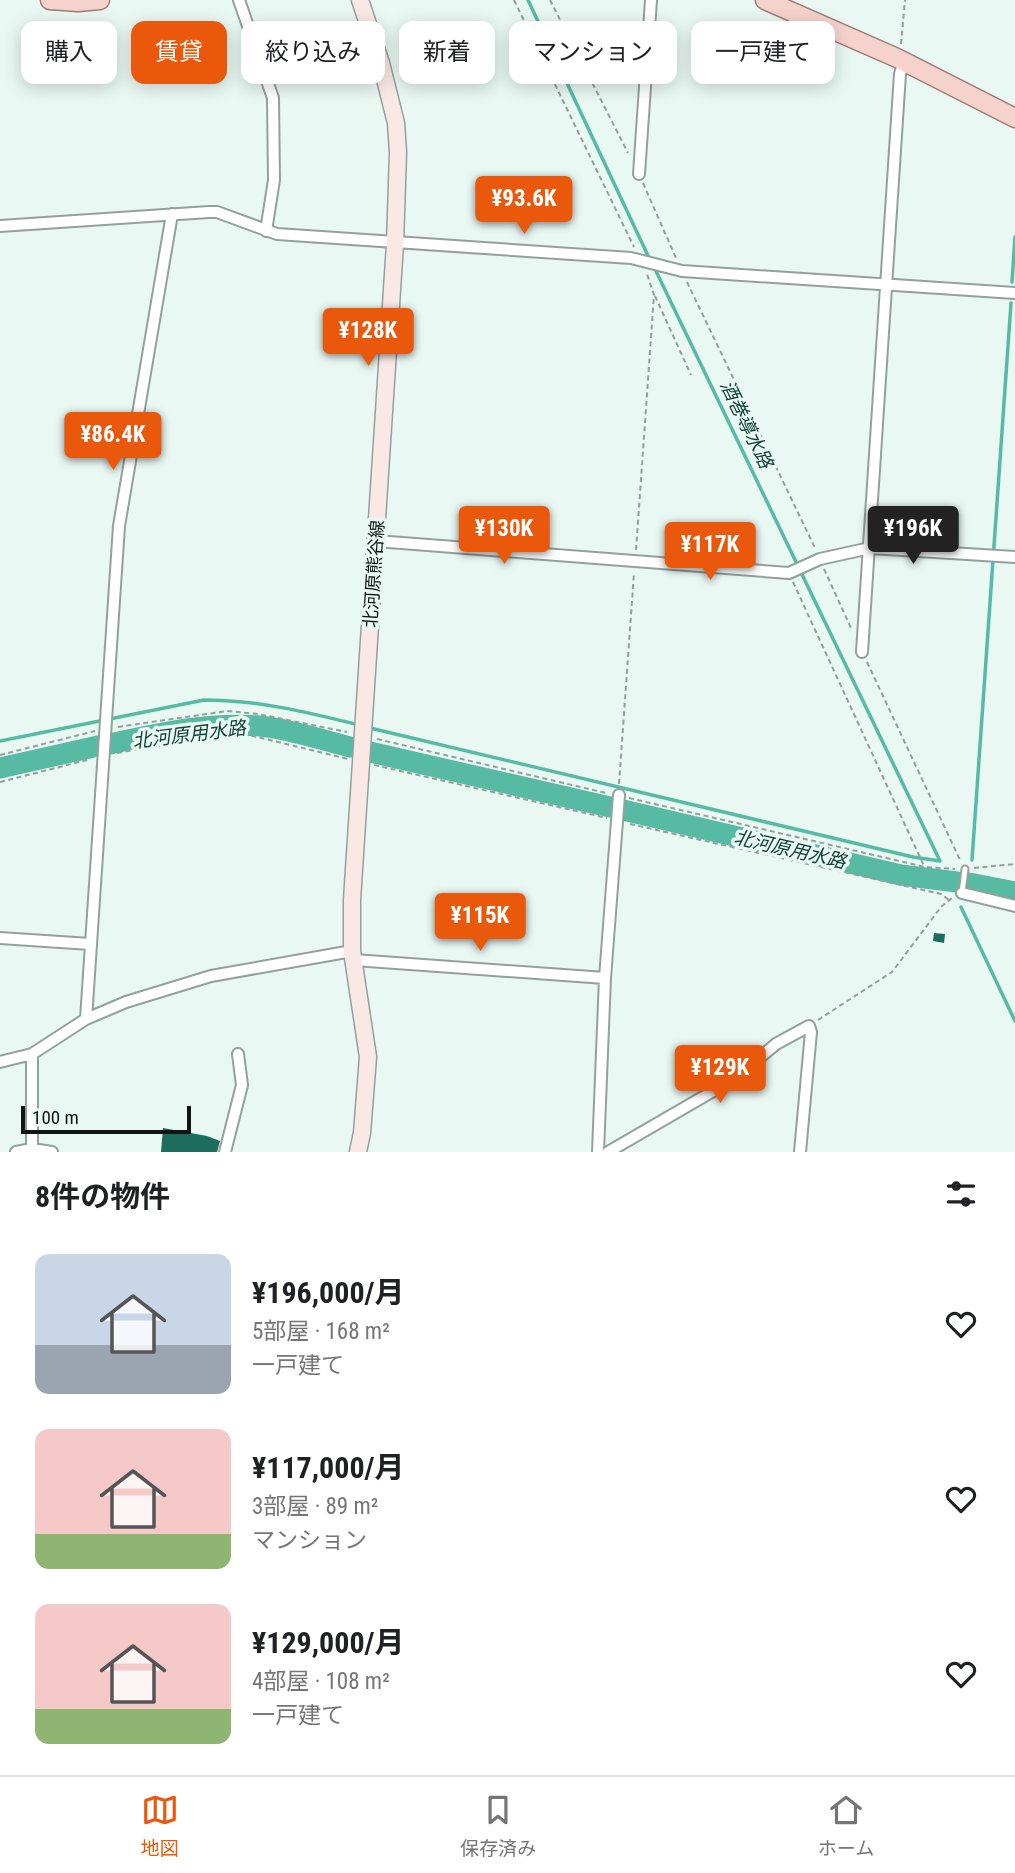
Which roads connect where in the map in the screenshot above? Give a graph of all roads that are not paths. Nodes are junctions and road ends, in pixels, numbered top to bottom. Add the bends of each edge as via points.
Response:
1 (50, 0) edge
2 (100, 0) edge
3 (239, 0) edge
4 (360, 0) edge
5 (651, 0) edge
6 (765, 0) edge
7 (900, 60) junction
8 (1015, 118) edge
9 (639, 174) road end
10 (172, 214) junction
11 (0, 226) edge
12 (266, 232) junction
13 (395, 244) junction
14 (887, 284) junction
15 (1015, 293) edge
16 (376, 541) junction
17 (870, 548) junction
18 (1015, 557) edge
19 (862, 652) road end
20 (619, 795) road end
21 (965, 869) road end
22 (962, 893) joint
23 (1015, 906) edge
24 (0, 938) edge
25 (90, 944) junction
26 (353, 956) junction
27 (605, 978) junction
28 (86, 1019) junction
29 (32, 1054) junction
30 (238, 1054) dead end
31 (0, 1062) edge
32 (32, 1149) junction
33 (16, 1152) edge
34 (52, 1152) edge
35 (225, 1152) edge
36 (358, 1152) edge
37 (598, 1152) edge
38 (608, 1152) edge
39 (800, 1152) edge

1 - 2 main road
3 - 12 street via 273,98 274,180
4 - 13 main road, 北河原熊谷線 via 396,124
5 - 9 street
6 - 7 main road
7 - 8 main road
7 - 14 street
10 - 11 street
10 - 12 street via 217,212
10 - 25 street via 119,526
12 - 13 street
13 - 14 street via 643,261 681,271
13 - 16 main road, 北河原熊谷線
14 - 15 street
14 - 17 street
16 - 17 street via 789,573 820,559
16 - 26 main road, 北河原熊谷線 via 352,900
17 - 18 street
17 - 19 street
20 - 27 street
21 - 22 lane
22 - 23 street
24 - 25 street
25 - 28 street
26 - 27 street
26 - 28 street via 211,976
26 - 36 main road, 北河原熊谷線 via 368,1057
27 - 37 street
28 - 29 street
29 - 31 street
29 - 32 street
30 - 35 street via 242,1085
32 - 33 street
32 - 34 street
38 - 39 street via 734,1079 776,1044 808,1026

